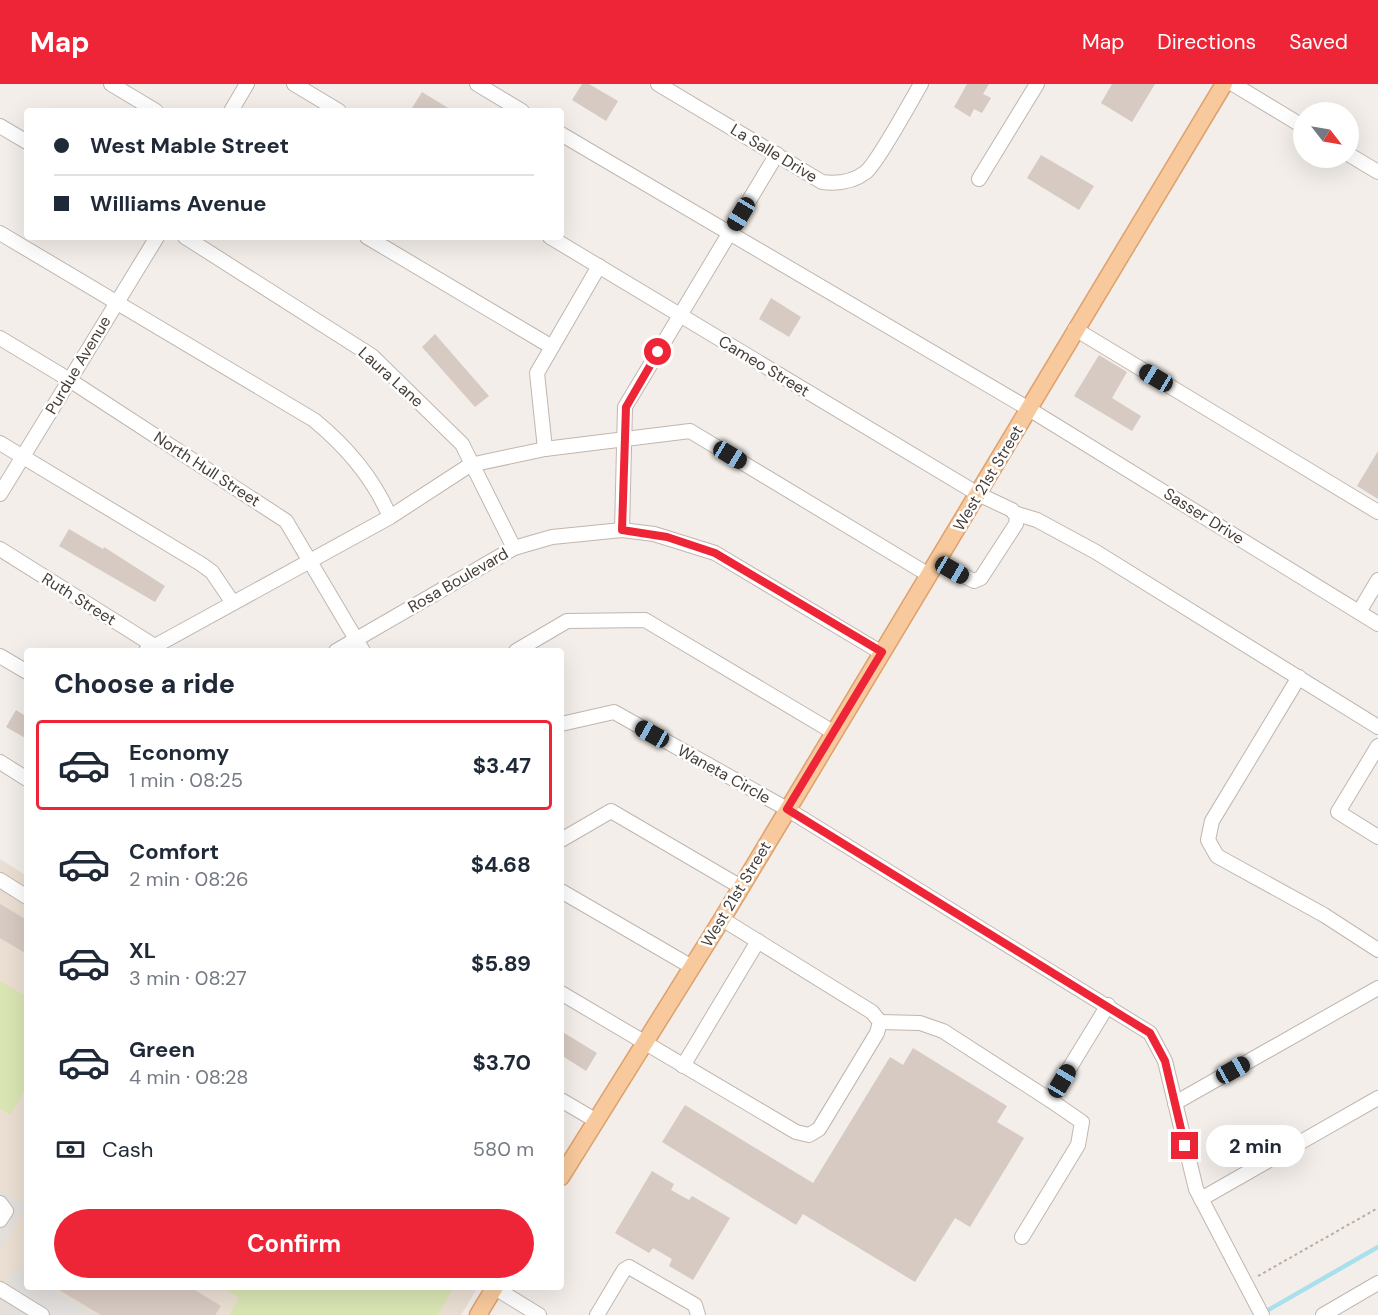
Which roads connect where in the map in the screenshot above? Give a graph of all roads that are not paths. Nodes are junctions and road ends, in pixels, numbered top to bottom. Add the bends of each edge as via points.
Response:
1 (111, 84) edge
2 (247, 84) edge
3 (294, 84) edge
4 (477, 84) edge
5 (658, 84) edge
6 (921, 84) edge
7 (1037, 84) edge
8 (1224, 84) edge
9 (1233, 84) edge
10 (678, 89) edge
11 (151, 108) edge
12 (233, 108) edge
13 (334, 108) edge
14 (517, 108) edge
15 (1293, 120) edge
16 (0, 126) edge
17 (564, 136) edge
18 (24, 140) edge
19 (777, 154) junction
20 (1359, 161) edge
21 (1378, 172) edge
22 (980, 179) dead end
23 (0, 233) edge
24 (729, 234) junction
25 (155, 240) edge
26 (190, 240) edge
27 (372, 240) edge
28 (555, 240) edge
29 (599, 266) junction
30 (116, 303) junction
31 (680, 315) junction
32 (1076, 329) junction
33 (0, 338) edge
34 (552, 347) junction
35 (68, 379) junction
36 (1029, 409) junction
37 (625, 440) junction
38 (0, 443) edge
39 (545, 449) junction
40 (22, 457) junction
41 (470, 465) junction
42 (0, 494) edge
43 (978, 494) junction
44 (1378, 512) edge
45 (1014, 513) junction
46 (390, 517) junction
47 (622, 530) junction
48 (514, 548) junction
49 (0, 549) edge
50 (308, 562) junction
51 (933, 568) junction
52 (1378, 580) edge
53 (233, 603) junction
54 (1359, 612) junction
55 (1378, 624) edge
56 (356, 638) junction
57 (150, 648) edge
58 (154, 648) edge
59 (341, 648) edge
60 (361, 648) edge
61 (521, 648) edge
62 (882, 652) junction
63 (0, 656) edge
64 (24, 670) edge
65 (1299, 677) junction
66 (564, 723) edge
67 (1378, 727) edge
68 (833, 732) junction
69 (1378, 746) edge
70 (0, 762) edge
71 (24, 776) edge
72 (787, 809) junction
73 (1378, 837) edge
74 (564, 838) edge
75 (0, 880) edge
76 (741, 887) junction
77 (564, 893) edge
78 (24, 895) edge
79 (722, 919) junction
80 (758, 941) junction
81 (1378, 950) edge
82 (692, 967) junction
83 (1378, 988) edge
84 (564, 995) edge
85 (1107, 1005) junction
86 (880, 1022) junction
87 (646, 1044) junction
88 (683, 1066) junction
89 (1378, 1098) edge
90 (1050, 1100) junction
91 (564, 1102) edge
92 (1175, 1103) junction
93 (595, 1120) junction
94 (564, 1172) edge
95 (1201, 1199) junction
96 (0, 1203) edge
97 (0, 1220) edge
98 (1022, 1237) dead end
99 (1378, 1282) edge
100 (0, 1289) edge
101 (493, 1290) edge
102 (500, 1290) edge
103 (42, 1315) edge
104 (478, 1315) edge
105 (540, 1315) edge
106 (597, 1315) edge
107 (698, 1315) edge
108 (1262, 1315) edge
109 (1323, 1315) edge

1 - 11 street
2 - 12 street
3 - 13 street
4 - 14 street
5 - 10 street, La Salle Drive
6 - 19 street, La Salle Drive via 868,170 850,181 822,182
7 - 22 street
8 - 32 main road, West 21st Street
9 - 15 street
10 - 19 street, La Salle Drive
16 - 18 street
17 - 24 street, Sasser Drive
19 - 24 street
20 - 21 street
23 - 30 street
24 - 31 street
24 - 36 street, Sasser Drive
25 - 30 street, Purdue Avenue
26 - 41 street, Laura Lane via 372,356 462,444
27 - 34 street
28 - 29 street, Cameo Street
29 - 31 street, Cameo Street
29 - 34 street
30 - 35 street, Purdue Avenue
30 - 46 street via 314,420 342,443 363,469
31 - 37 street via 626,407
31 - 43 street, Cameo Street
32 - 36 main road, West 21st Street
32 - 44 street
33 - 35 street, North Hull Street
34 - 39 street via 537,373
35 - 40 street, Purdue Avenue
35 - 50 street, North Hull Street via 286,521
36 - 43 main road, West 21st Street
36 - 54 street, Sasser Drive
37 - 39 street
37 - 47 street
37 - 51 street via 690,431
38 - 40 street
39 - 41 street
40 - 42 street, Purdue Avenue
40 - 53 street via 201,564 212,572
41 - 46 street
41 - 48 street, Laura Lane
43 - 45 street, Cameo Street
43 - 51 main road, West 21st Street
45 - 51 street via 1016,524 981,578 974,581
45 - 65 street, Cameo Street via 1037,520 1096,552
46 - 50 street
47 - 48 street, Rosa Boulevard via 552,537
47 - 62 street, Rosa Boulevard via 654,534 715,553
48 - 56 street, Rosa Boulevard
49 - 57 street, Ruth Street
50 - 53 street
50 - 56 street, North Hull Street
51 - 62 main road, West 21st Street
52 - 54 street
53 - 58 street
54 - 55 street, Sasser Drive
56 - 59 street, Rosa Boulevard
56 - 60 street, North Hull Street
61 - 68 street via 567,621 645,620
62 - 68 main road, West 21st Street
63 - 64 street
65 - 67 street, Cameo Street
65 - 81 street via 1212,821 1208,840 1217,856
66 - 72 street, Waneta Circle via 614,712
68 - 72 main road, West 21st Street
69 - 73 street via 1338,812
70 - 71 street
72 - 76 main road, West 21st Street
72 - 85 street, Waneta Circle
74 - 76 street via 611,811
75 - 78 street
76 - 79 main road, West 21st Street
77 - 82 street
79 - 80 street
79 - 82 main road, West 21st Street
80 - 86 street via 872,1012
80 - 88 street
82 - 87 main road, West 21st Street
83 - 92 street
84 - 87 street
85 - 90 street
85 - 92 street, Waneta Circle via 1150,1033 1165,1061
86 - 88 street via 819,1129 809,1135 796,1132
86 - 90 street via 920,1023 943,1031
87 - 88 street
87 - 93 main road, West 21st Street
89 - 95 street
90 - 98 street via 1082,1122 1078,1145
91 - 93 street
92 - 95 street, Waneta Circle
93 - 94 main road, West 21st Street
95 - 108 street, Waneta Circle
96 - 97 street via 6,1211
99 - 109 street
100 - 103 street
101 - 104 main road
102 - 105 street
106 - 107 street via 629,1267 695,1305

